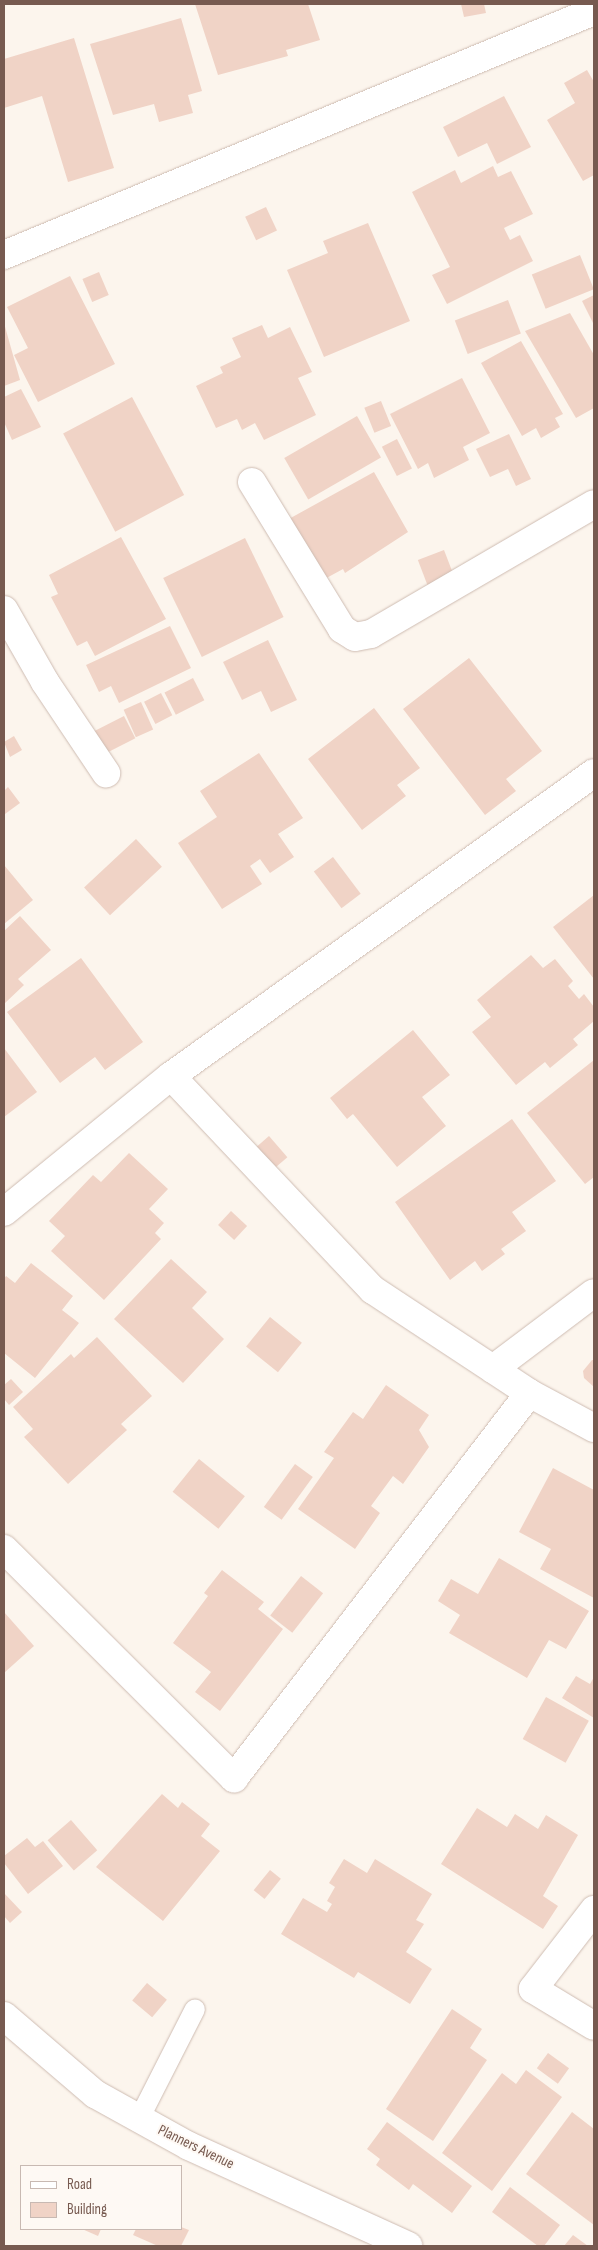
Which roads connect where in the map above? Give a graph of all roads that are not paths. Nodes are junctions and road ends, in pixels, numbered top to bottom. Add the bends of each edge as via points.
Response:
1 (594, 11) edge
2 (4, 255) edge
3 (252, 482) dead end
4 (594, 504) edge
5 (4, 610) edge
6 (106, 773) dead end
7 (594, 773) edge
8 (171, 1076) junction
9 (4, 1212) edge
10 (594, 1293) edge
11 (493, 1369) junction
12 (529, 1393) junction
13 (594, 1428) edge
14 (4, 1549) edge
15 (594, 1910) edge
16 (195, 2009) dead end
17 (4, 2016) edge
18 (594, 2026) edge
19 (139, 2119) junction
20 (393, 2243) edge

1 - 2 street
3 - 4 street via 342,629 355,637 371,634
5 - 6 street via 45,682
7 - 8 street
8 - 9 street
8 - 11 street via 373,1290
10 - 11 street
11 - 12 street
12 - 13 street
12 - 14 street via 234,1778
15 - 18 street via 533,1989
16 - 19 lane
17 - 19 street, Planners Avenue via 95,2094
19 - 20 street, Planners Avenue

